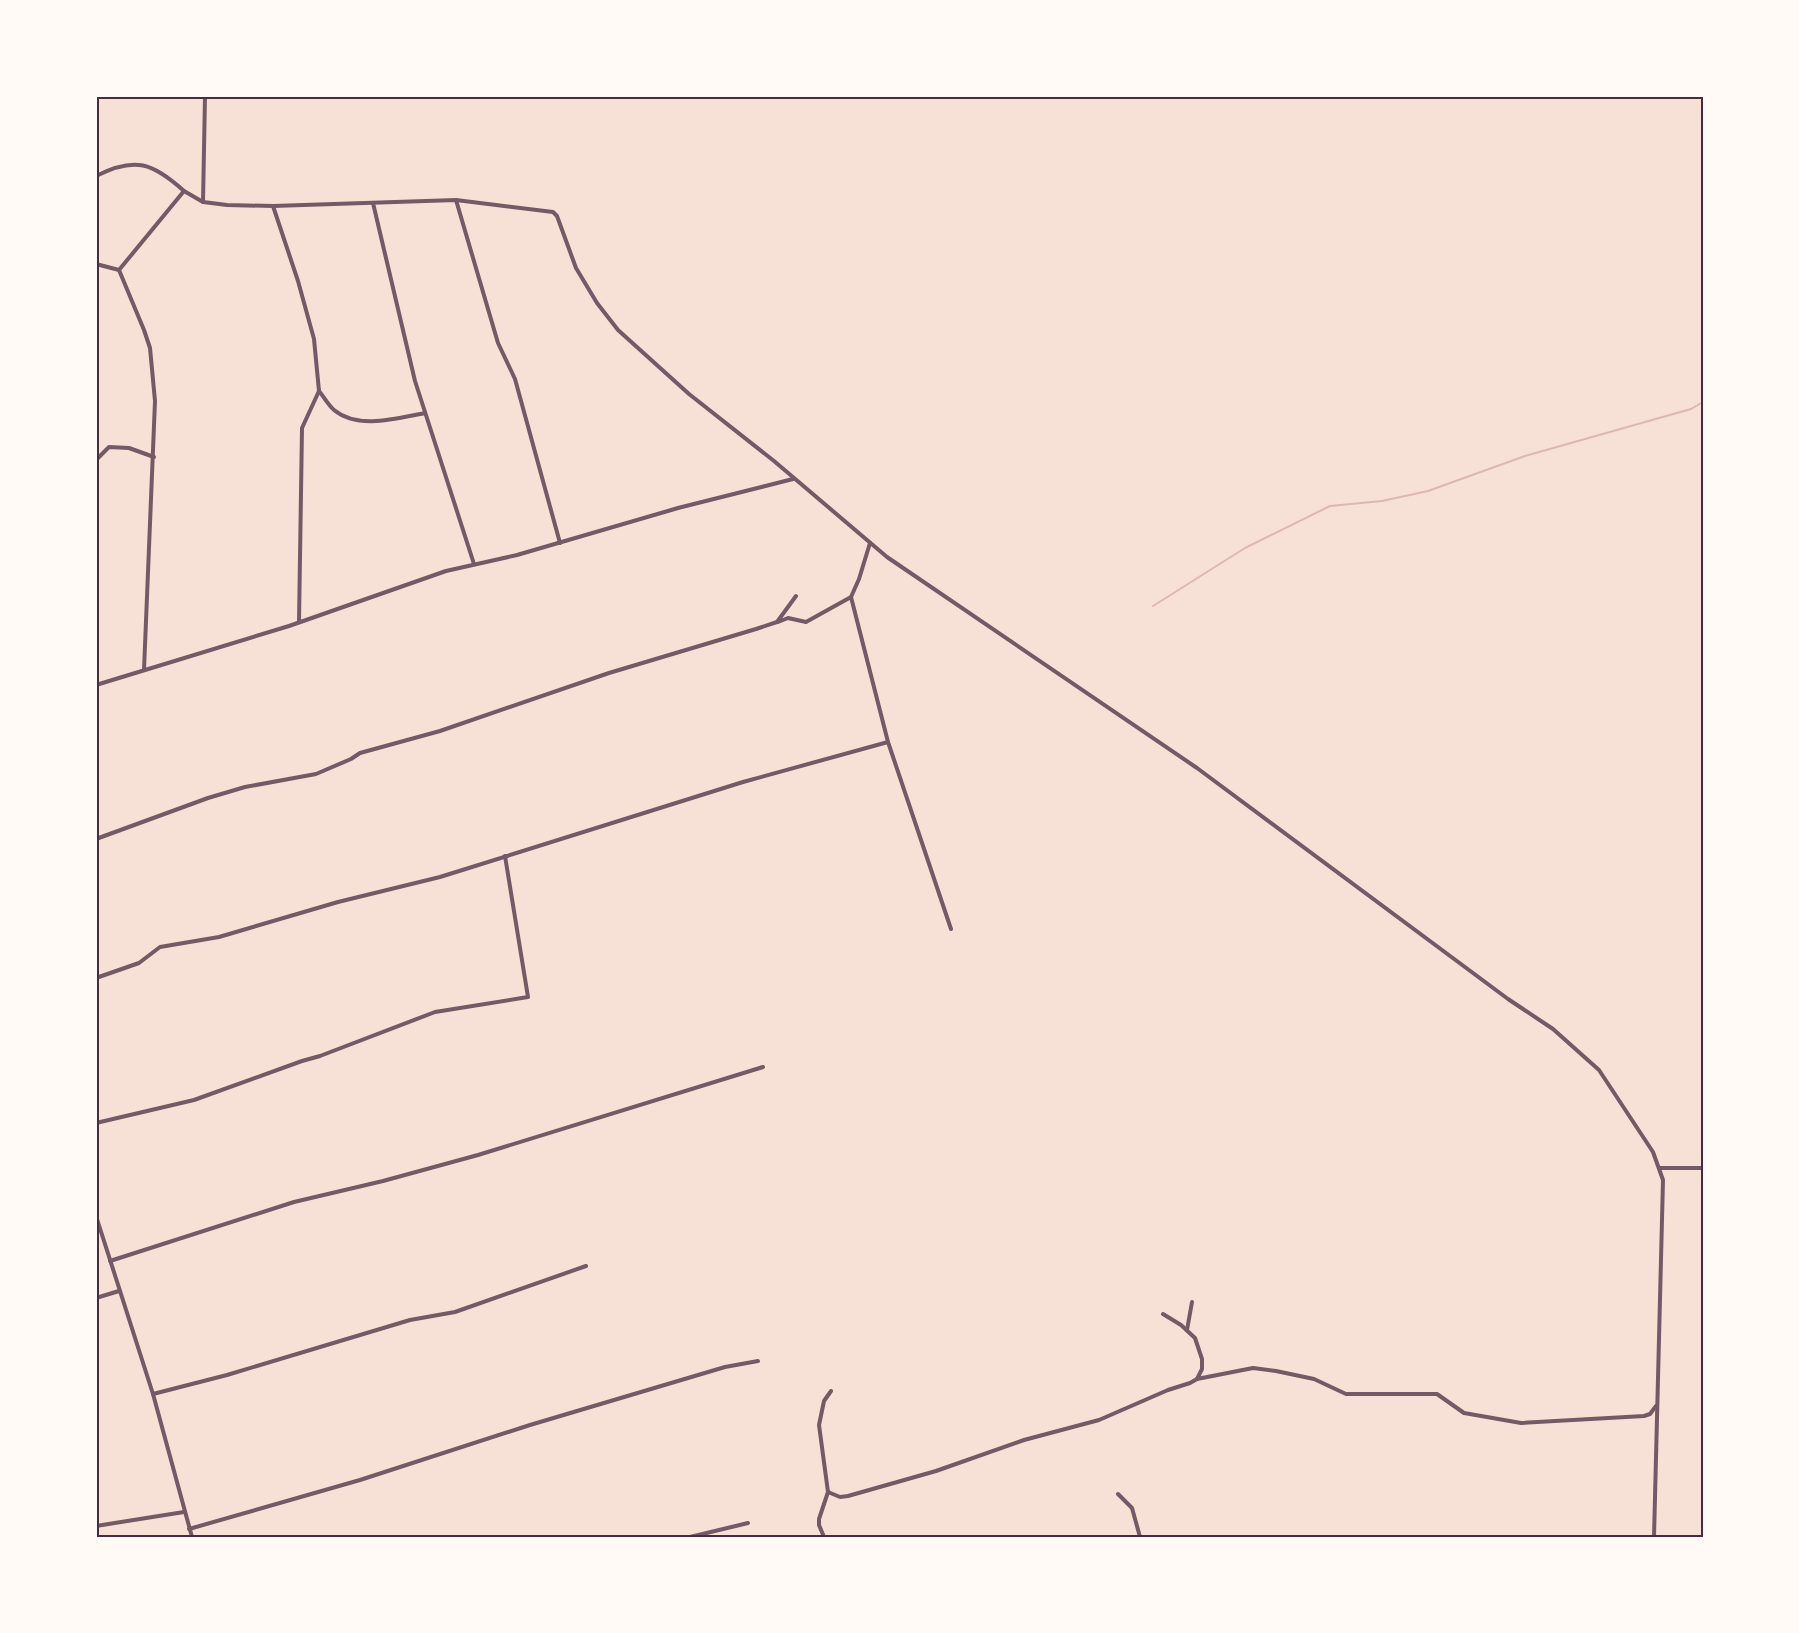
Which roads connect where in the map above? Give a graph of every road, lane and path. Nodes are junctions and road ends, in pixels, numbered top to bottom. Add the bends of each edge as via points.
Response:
1 (206, 96) edge
2 (96, 176) edge
3 (184, 191) junction
4 (456, 200) junction
5 (203, 202) junction
6 (373, 203) junction
7 (273, 206) junction
8 (96, 264) edge
9 (119, 270) junction
10 (319, 391) junction
11 (425, 413) junction
12 (154, 457) junction
13 (96, 460) edge
14 (793, 479) junction
15 (560, 543) junction
16 (870, 543) junction
17 (474, 564) junction
18 (796, 596) dead end
19 (851, 597) junction
20 (299, 622) junction
21 (777, 622) junction
22 (144, 670) junction
23 (96, 685) edge
24 (888, 742) junction
25 (96, 839) edge
26 (505, 856) junction
27 (951, 929) dead end
28 (96, 978) edge
29 (763, 1067) dead end
30 (96, 1123) edge
31 (1660, 1168) junction
32 (1703, 1168) edge
33 (96, 1216) edge
34 (110, 1261) junction
35 (586, 1266) dead end
36 (119, 1291) junction
37 (96, 1298) edge
38 (1192, 1302) dead end
39 (1163, 1314) dead end
40 (1187, 1330) junction
41 (758, 1360) dead end
42 (1197, 1379) junction
43 (831, 1391) dead end
44 (153, 1394) junction
45 (1657, 1405) junction
46 (828, 1492) junction
47 (1118, 1494) dead end
48 (184, 1512) junction
49 (748, 1523) dead end
50 (96, 1526) edge
51 (189, 1529) junction
52 (192, 1537) edge
53 (690, 1537) edge
54 (824, 1537) edge
55 (1140, 1537) edge
56 (1654, 1537) edge

1 - 5 street
2 - 3 street via 118,166 151,166
3 - 5 street
3 - 9 street
4 - 6 street
4 - 14 street via 553,212 576,268 618,330
4 - 15 street via 498,343 515,379
5 - 7 street
6 - 7 street
6 - 11 street
7 - 10 street via 314,339
8 - 9 street
9 - 12 street via 150,348 155,401
10 - 11 street via 345,417 390,420
10 - 20 street via 302,428
11 - 17 street
12 - 13 street via 119,446 109,447
12 - 22 street
14 - 15 street
14 - 16 street
15 - 17 street
16 - 19 street
16 - 31 street via 1197,768 1553,1029 1599,1070
17 - 20 street
18 - 21 street
19 - 21 street via 806,622 788,618
19 - 24 street
20 - 22 street
21 - 25 street via 360,753 315,774 208,798
22 - 23 street
24 - 26 street via 743,782
24 - 27 street
26 - 28 street via 219,937 159,947 139,963
26 - 30 street via 528,997 435,1012 194,1101
29 - 34 street via 477,1155 294,1202
31 - 32 street
31 - 45 street via 1663,1180
33 - 34 street
34 - 36 street
35 - 44 street via 455,1312 410,1320 227,1376
36 - 37 street
36 - 44 street
38 - 40 street
39 - 40 street
40 - 42 street via 1195,1338 1202,1359
41 - 51 street
42 - 45 street via 1253,1368 1276,1371 1314,1379 1346,1394 1437,1394 1464,1413 1521,1423 1644,1416
42 - 46 street via 1099,1420 1007,1445 936,1471 848,1496
43 - 46 street via 824,1401 819,1425
44 - 48 street
45 - 56 street
46 - 54 street via 819,1519
47 - 55 street via 1132,1508
48 - 50 street
48 - 51 street
49 - 53 street
51 - 52 street

